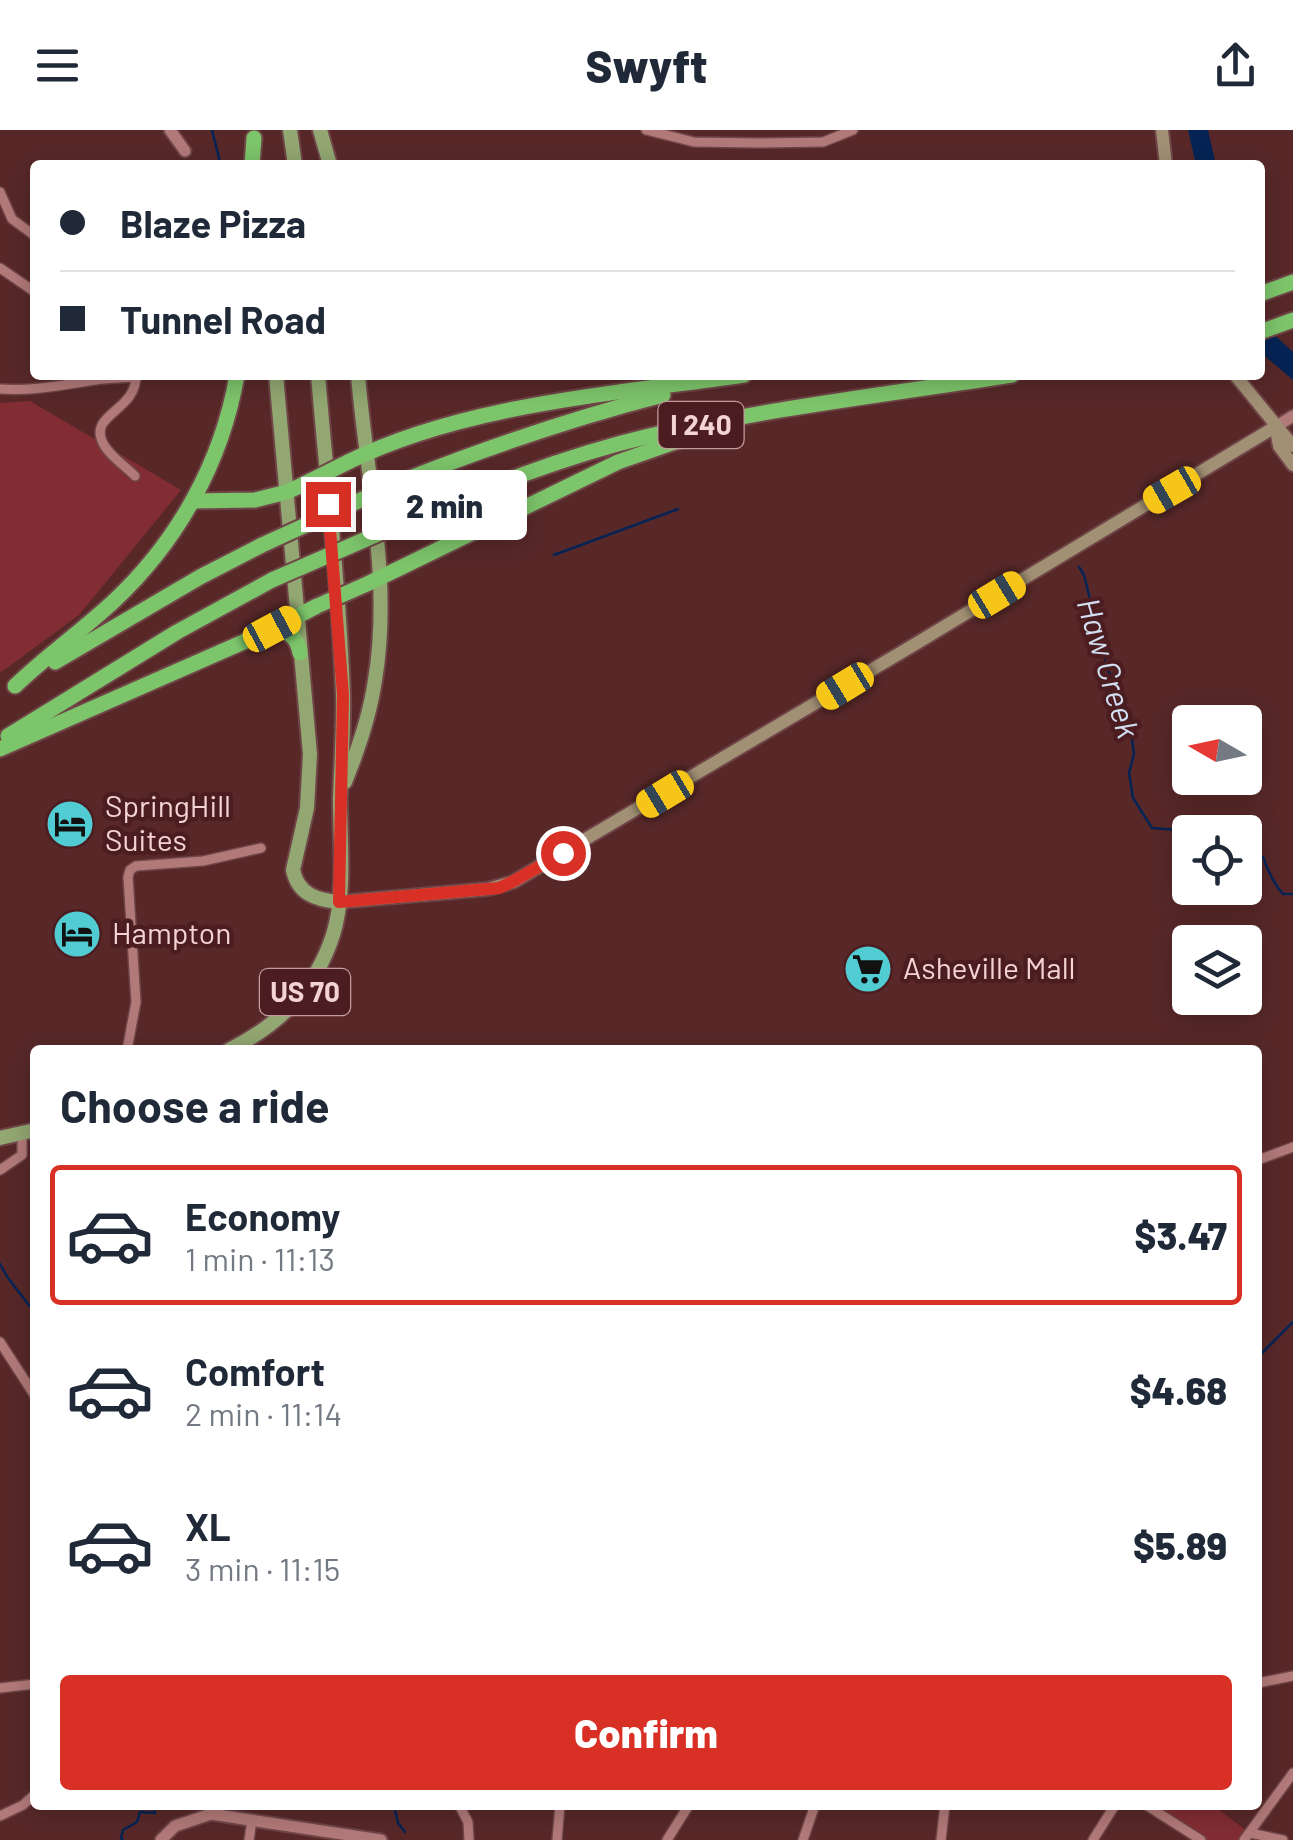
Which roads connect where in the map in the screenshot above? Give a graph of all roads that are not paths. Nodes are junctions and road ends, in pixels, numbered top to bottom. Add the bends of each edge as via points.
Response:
1 (170, 130) edge
2 (290, 130) edge
3 (320, 130) edge
4 (646, 130) edge
5 (853, 130) edge
6 (1162, 130) edge
7 (254, 134) edge
8 (185, 151) dead end
9 (254, 160) edge
10 (294, 160) edge
11 (329, 160) edge
12 (1165, 160) edge
13 (0, 192) edge
14 (30, 232) edge
15 (0, 268) edge
16 (1290, 284) edge
17 (30, 289) edge
18 (1265, 292) edge
19 (1293, 320) edge
20 (1265, 330) edge
21 (82, 380) edge
22 (135, 380) edge
23 (236, 380) edge
24 (276, 380) edge
25 (318, 380) edge
26 (359, 380) edge
27 (710, 380) edge
28 (725, 380) edge
29 (980, 380) edge
30 (1239, 380) edge
31 (0, 388) edge
32 (752, 415) junction
33 (1293, 416) edge
34 (1275, 427) junction
35 (1293, 446) edge
36 (368, 452) junction
37 (1293, 465) edge
38 (135, 476) dead end
39 (287, 492) junction
40 (192, 501) junction
41 (374, 582) junction
42 (299, 614) junction
43 (272, 629) junction
44 (300, 653) junction
45 (15, 686) junction
46 (0, 695) edge
47 (0, 741) edge
48 (0, 749) edge
49 (340, 792) junction
50 (261, 848) dead end
51 (339, 902) junction
52 (128, 1045) edge
53 (244, 1045) edge
54 (28, 1132) edge
55 (0, 1138) edge
56 (1293, 1148) edge
57 (1262, 1159) edge
58 (0, 1170) edge
59 (0, 1342) edge
60 (30, 1388) edge
61 (1293, 1676) edge
62 (1262, 1682) edge
63 (30, 1685) edge
64 (0, 1688) edge
65 (1293, 1772) edge
66 (30, 1799) edge
67 (462, 1810) edge
68 (560, 1810) edge
69 (686, 1810) edge
70 (814, 1810) edge
71 (944, 1810) edge
72 (1112, 1810) edge
73 (1154, 1810) edge
74 (246, 1815) edge
75 (0, 1816) edge
76 (1247, 1837) edge
77 (160, 1840) edge
78 (249, 1840) edge
79 (381, 1840) edge
80 (469, 1840) edge
81 (557, 1840) edge
82 (667, 1840) edge
83 (803, 1840) edge
84 (941, 1840) edge
85 (1093, 1840) edge
86 (1201, 1840) edge
87 (1283, 1840) edge

1 - 8 street
2 - 10 main road
3 - 11 main road
4 - 5 street via 694,142 758,144 823,142
6 - 12 main road
7 - 9 highway
13 - 14 street via 12,219
15 - 17 street
16 - 18 highway
19 - 20 highway
21 - 31 street via 32,390
22 - 38 street via 132,395 102,423 100,435
23 - 40 highway via 217,452
24 - 39 main road
25 - 49 main road, US 70 via 343,695
26 - 36 main road
27 - 36 highway via 458,422
28 - 45 highway, I 240, bridge via 552,426 400,482 182,587
29 - 32 highway, I 240
30 - 34 main road
32 - 41 highway via 618,462
32 - 47 highway, I 240, bridge via 559,462 403,523 272,580
33 - 34 street
34 - 35 main road
34 - 37 main road
34 - 51 main road via 512,882
36 - 39 highway, bridge
36 - 41 main road
39 - 40 highway
39 - 42 main road
40 - 45 highway via 118,598
41 - 42 highway, bridge
41 - 49 main road via 376,680
42 - 43 highway
42 - 44 main road
43 - 44 highway via 294,637
43 - 48 highway
44 - 51 main road via 310,788 294,878 317,899
45 - 46 highway, I 240
49 - 51 main road, US 70
50 - 52 street via 130,870 136,1002
51 - 53 main road, US 70 via 312,982
54 - 55 main road
54 - 58 street via 22,1155
56 - 57 street
59 - 60 street
61 - 62 street
63 - 64 street
65 - 76 street
66 - 75 street
67 - 80 street
68 - 81 street
69 - 82 street
70 - 83 street
71 - 84 street
72 - 85 street
73 - 86 street
74 - 77 street via 200,1816
74 - 78 street
74 - 79 street
76 - 87 street

